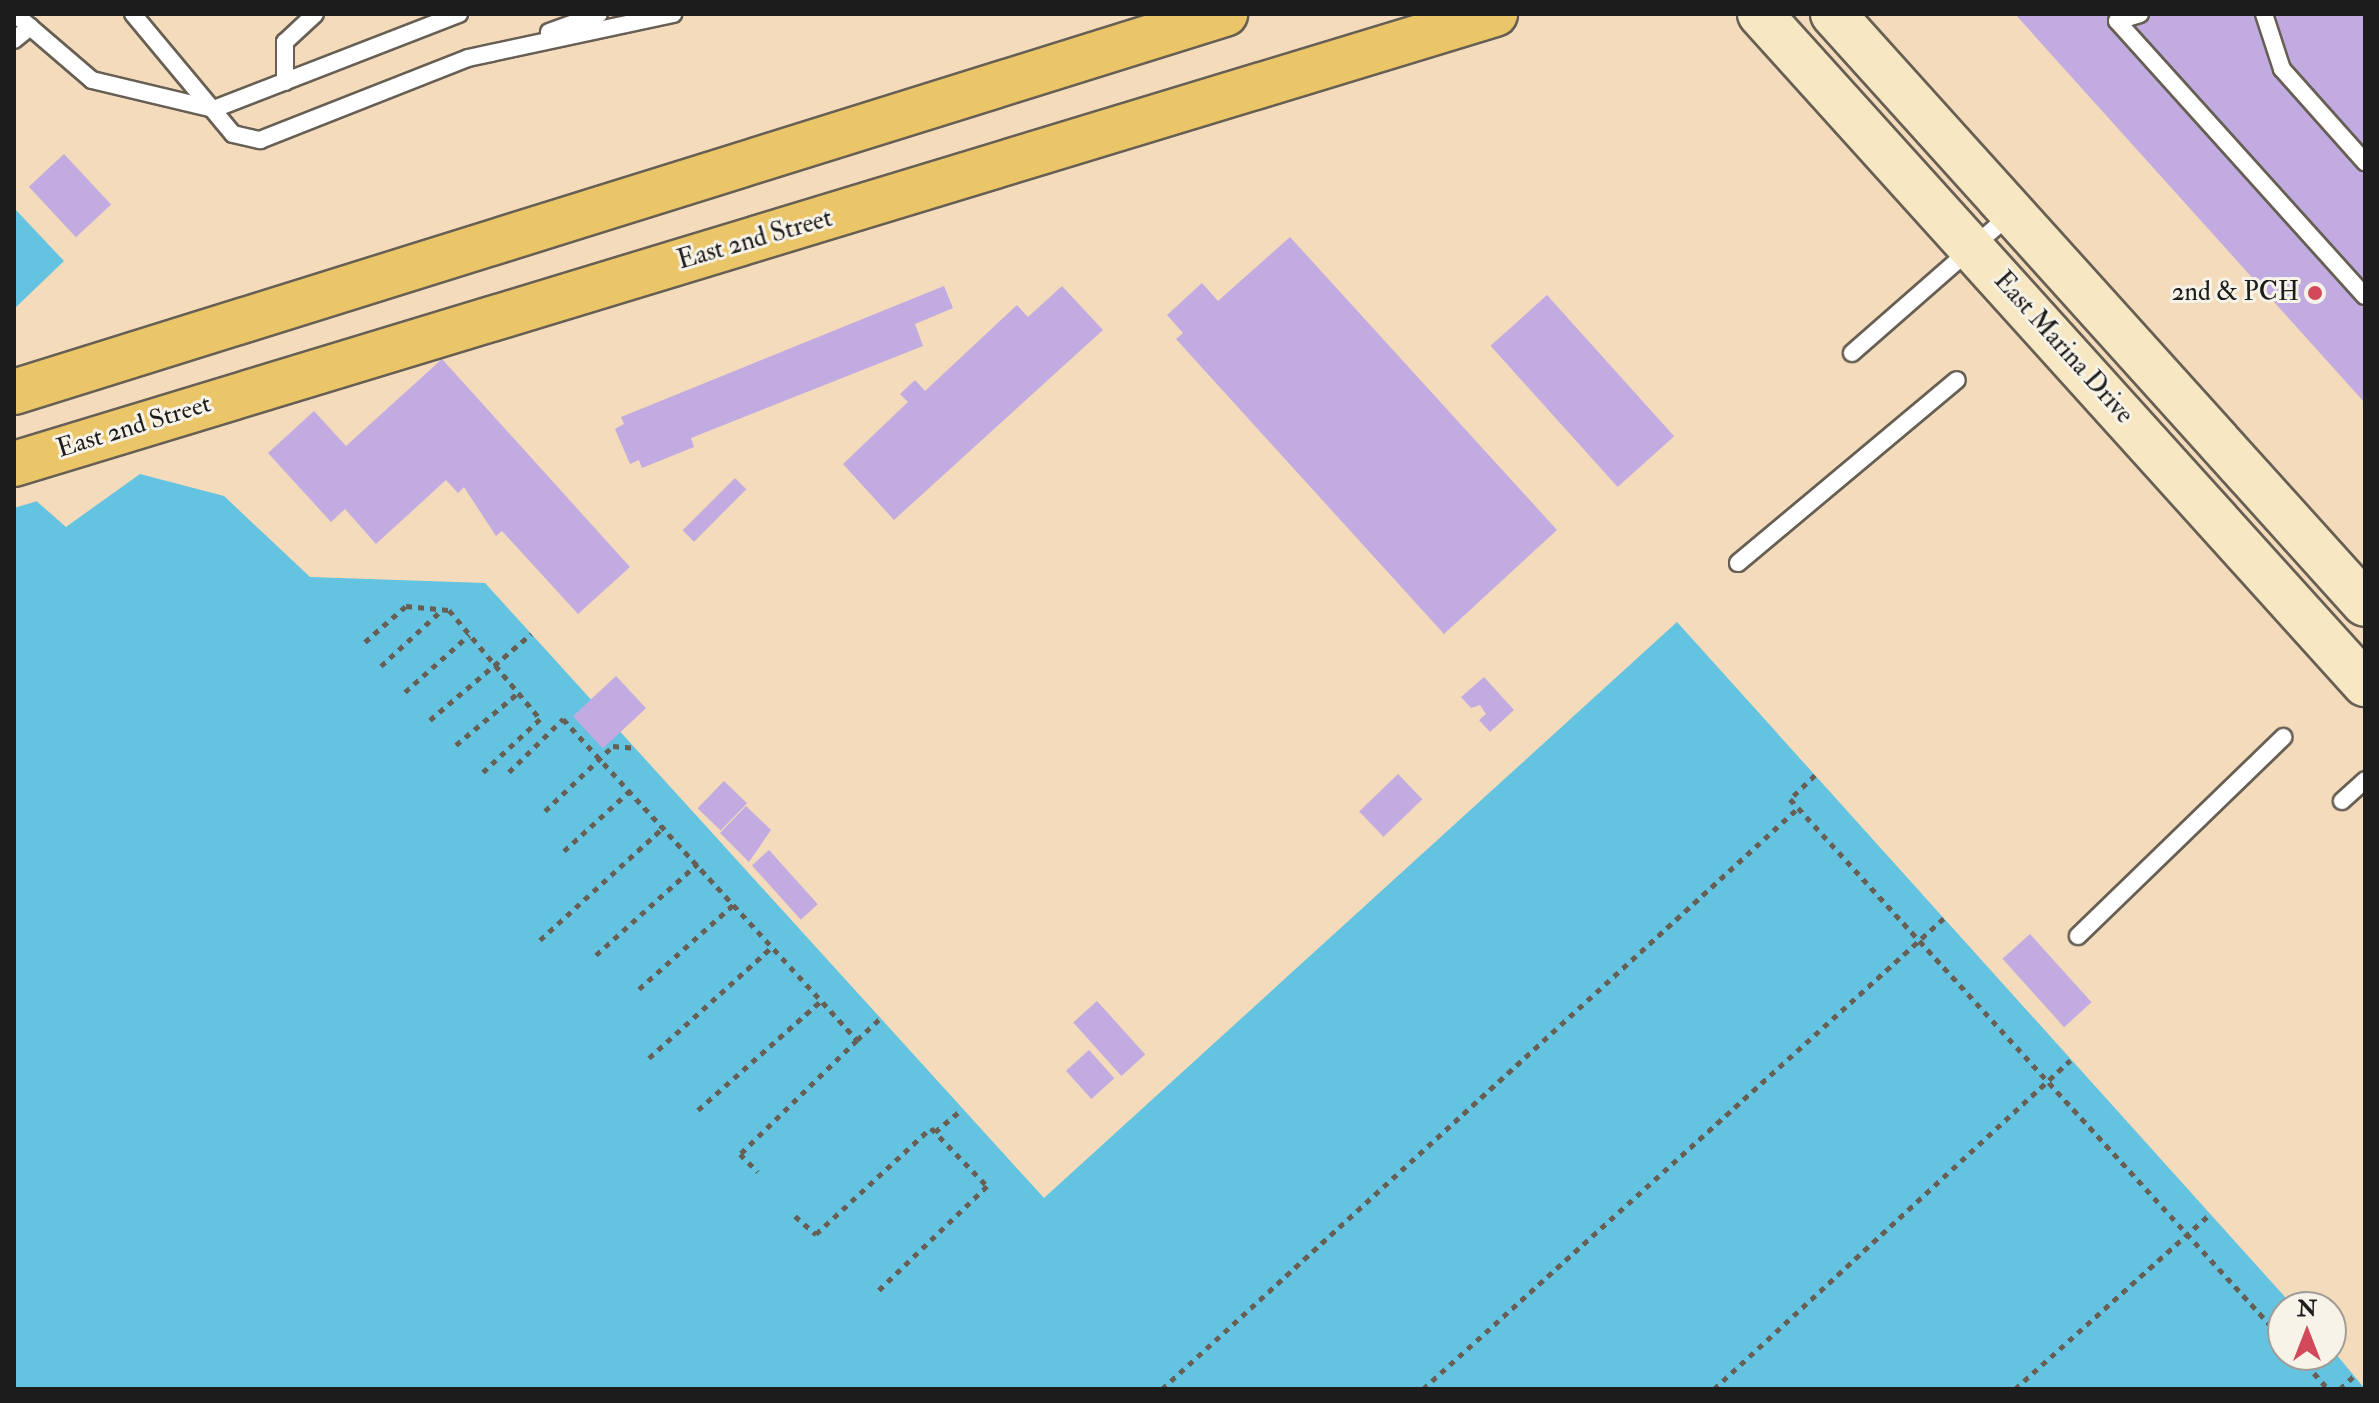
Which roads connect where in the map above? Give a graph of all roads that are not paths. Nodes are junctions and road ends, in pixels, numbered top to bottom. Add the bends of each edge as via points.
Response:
1 (15, 14) edge
2 (133, 14) edge
3 (315, 14) edge
4 (459, 14) edge
5 (599, 14) edge
6 (673, 14) edge
7 (1225, 14) edge
8 (1495, 14) edge
9 (1760, 14) edge
10 (1833, 14) edge
11 (2140, 14) edge
12 (2264, 14) edge
13 (30, 27) junction
14 (14, 40) edge
15 (491, 53) junction
16 (285, 82) junction
17 (214, 109) junction
18 (2365, 162) edge
19 (2012, 213) junction
20 (1973, 248) junction
21 (2365, 296) edge
22 (1852, 353) dead end
23 (1957, 380) dead end
24 (14, 392) edge
25 (14, 464) edge
26 (1738, 563) dead end
27 (2365, 604) edge
28 (2365, 684) edge
29 (2283, 737) dead end
30 (2365, 780) edge
31 (2342, 801) dead end
32 (2078, 936) dead end

1 - 13 lane
2 - 17 lane
3 - 16 lane via 285,42
4 - 16 lane
5 - 15 lane
6 - 15 lane
7 - 24 main road
8 - 25 main road, East 2nd Street
9 - 20 main road, East Marina Drive
10 - 19 main road, East Marina Drive
11 - 21 lane via 2117,21
12 - 18 lane via 2282,69
13 - 14 lane
13 - 17 lane via 92,80
15 - 17 lane via 405,78 260,140 233,134
16 - 17 lane
19 - 20 lane
19 - 27 main road, East Marina Drive
20 - 22 lane
20 - 28 main road, East Marina Drive
23 - 26 lane
29 - 32 lane
30 - 31 lane

